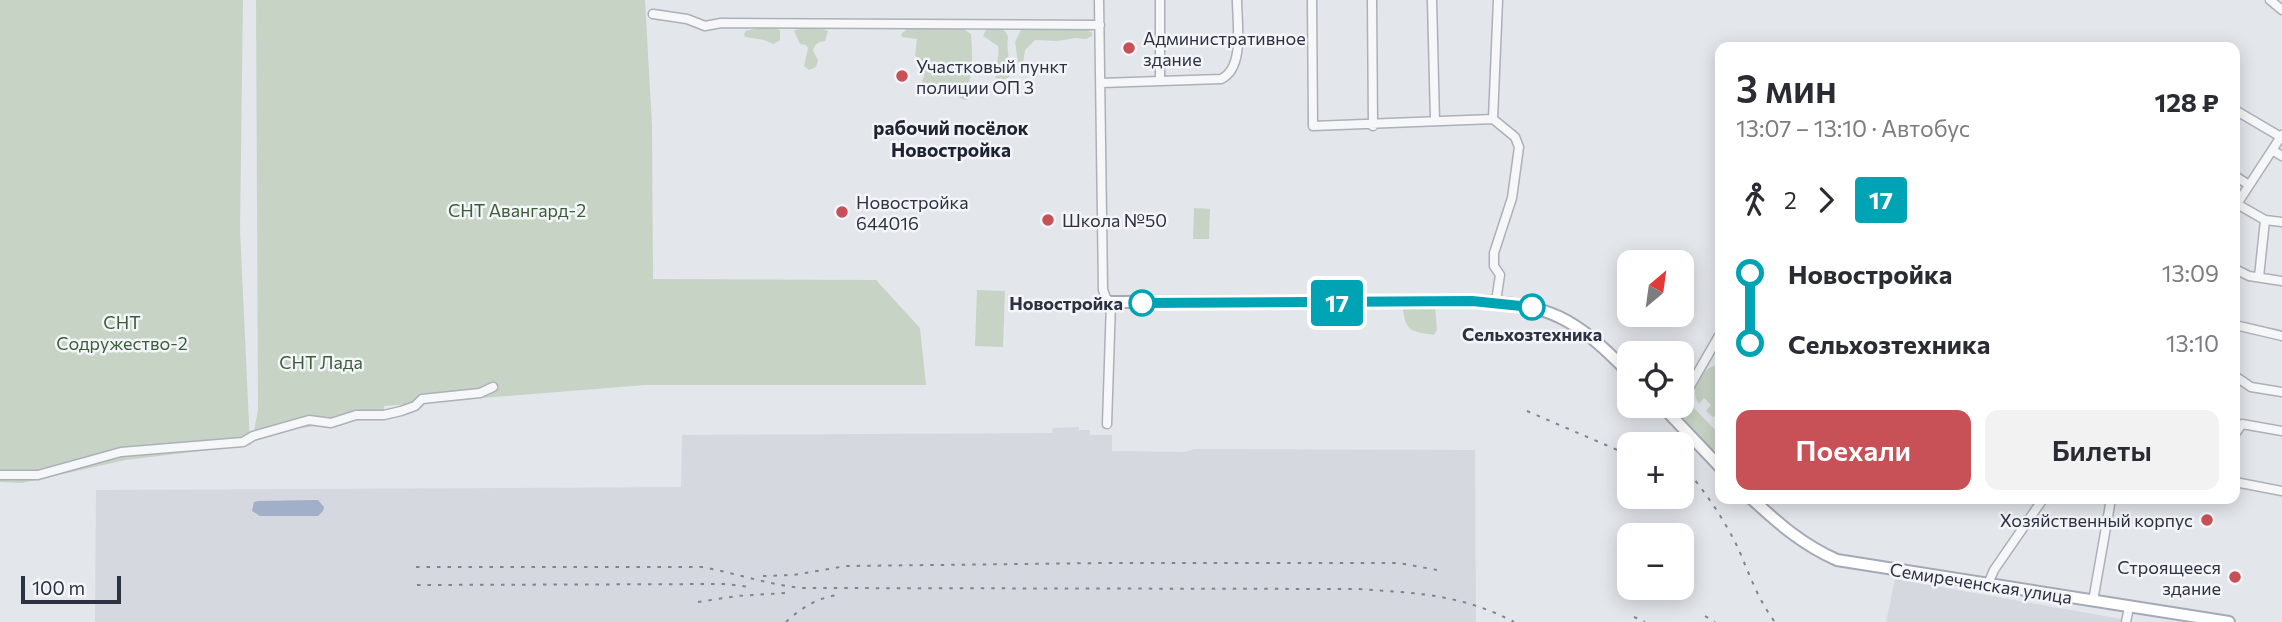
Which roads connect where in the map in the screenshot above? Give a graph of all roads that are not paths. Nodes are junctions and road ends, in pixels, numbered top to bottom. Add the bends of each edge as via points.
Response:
1 (1100, 0) edge
2 (1160, 0) edge
3 (1237, 0) edge
4 (1312, 0) edge
5 (1372, 0) edge
6 (1432, 0) edge
7 (1498, 0) edge
8 (2270, 0) edge
9 (2282, 10) edge
10 (653, 14) dead end
11 (1100, 25) junction
12 (1160, 80) junction
13 (1101, 83) junction
14 (2240, 113) edge
15 (1493, 119) junction
16 (1435, 121) junction
17 (1373, 125) junction
18 (2281, 136) edge
19 (2272, 150) junction
20 (2282, 156) edge
21 (2240, 179) edge
22 (2249, 185) junction
23 (2240, 200) edge
24 (2240, 208) edge
25 (2265, 220) junction
26 (2282, 222) edge
27 (2240, 272) edge
28 (2259, 277) junction
29 (2282, 281) edge
30 (1111, 302) junction
31 (1496, 302) junction
32 (2240, 326) edge
33 (2282, 336) edge
34 (1715, 343) edge
35 (1617, 361) edge
36 (1694, 379) edge
37 (2240, 379) edge
38 (493, 387) dead end
39 (2282, 392) edge
40 (1681, 418) edge
41 (1107, 424) dead end
42 (2240, 427) edge
43 (2282, 431) edge
44 (1715, 461) edge
45 (0, 475) edge
46 (2240, 483) edge
47 (2282, 491) edge
48 (1758, 504) edge
49 (2040, 504) edge
50 (2110, 504) edge
51 (1988, 584) junction
52 (2093, 601) junction
53 (2129, 607) junction
54 (2126, 622) edge
55 (2229, 622) edge

1 - 11 street
2 - 12 street
3 - 12 street via 1236,52 1228,76
4 - 17 street via 1313,127
5 - 17 street
6 - 16 street
7 - 15 street
8 - 9 street
10 - 11 street via 705,26
11 - 13 street
12 - 13 street
13 - 30 street via 1103,290
14 - 18 street
15 - 16 street
15 - 31 street via 1515,137 1519,147 1511,198 1494,253 1493,266 1500,275
16 - 17 street
18 - 19 street
19 - 20 street
19 - 22 street
21 - 22 street
22 - 23 street
24 - 25 street
25 - 26 street
25 - 28 street
27 - 28 street
28 - 29 street
30 - 31 main road
30 - 41 street
31 - 35 main road via 1564,318
32 - 33 street
34 - 36 street
37 - 39 street via 2251,387
38 - 45 street via 480,393 422,400 384,415 356,415 331,423 309,420 243,442 121,452 38,475
40 - 44 main road
42 - 43 street
46 - 47 street
48 - 51 main road, Семиреченская улица via 1794,537 1837,560
49 - 51 street
50 - 52 street
51 - 52 main road, Семиреченская улица
52 - 53 main road, Семиреченская улица
53 - 54 street
53 - 55 main road, Семиреченская улица

